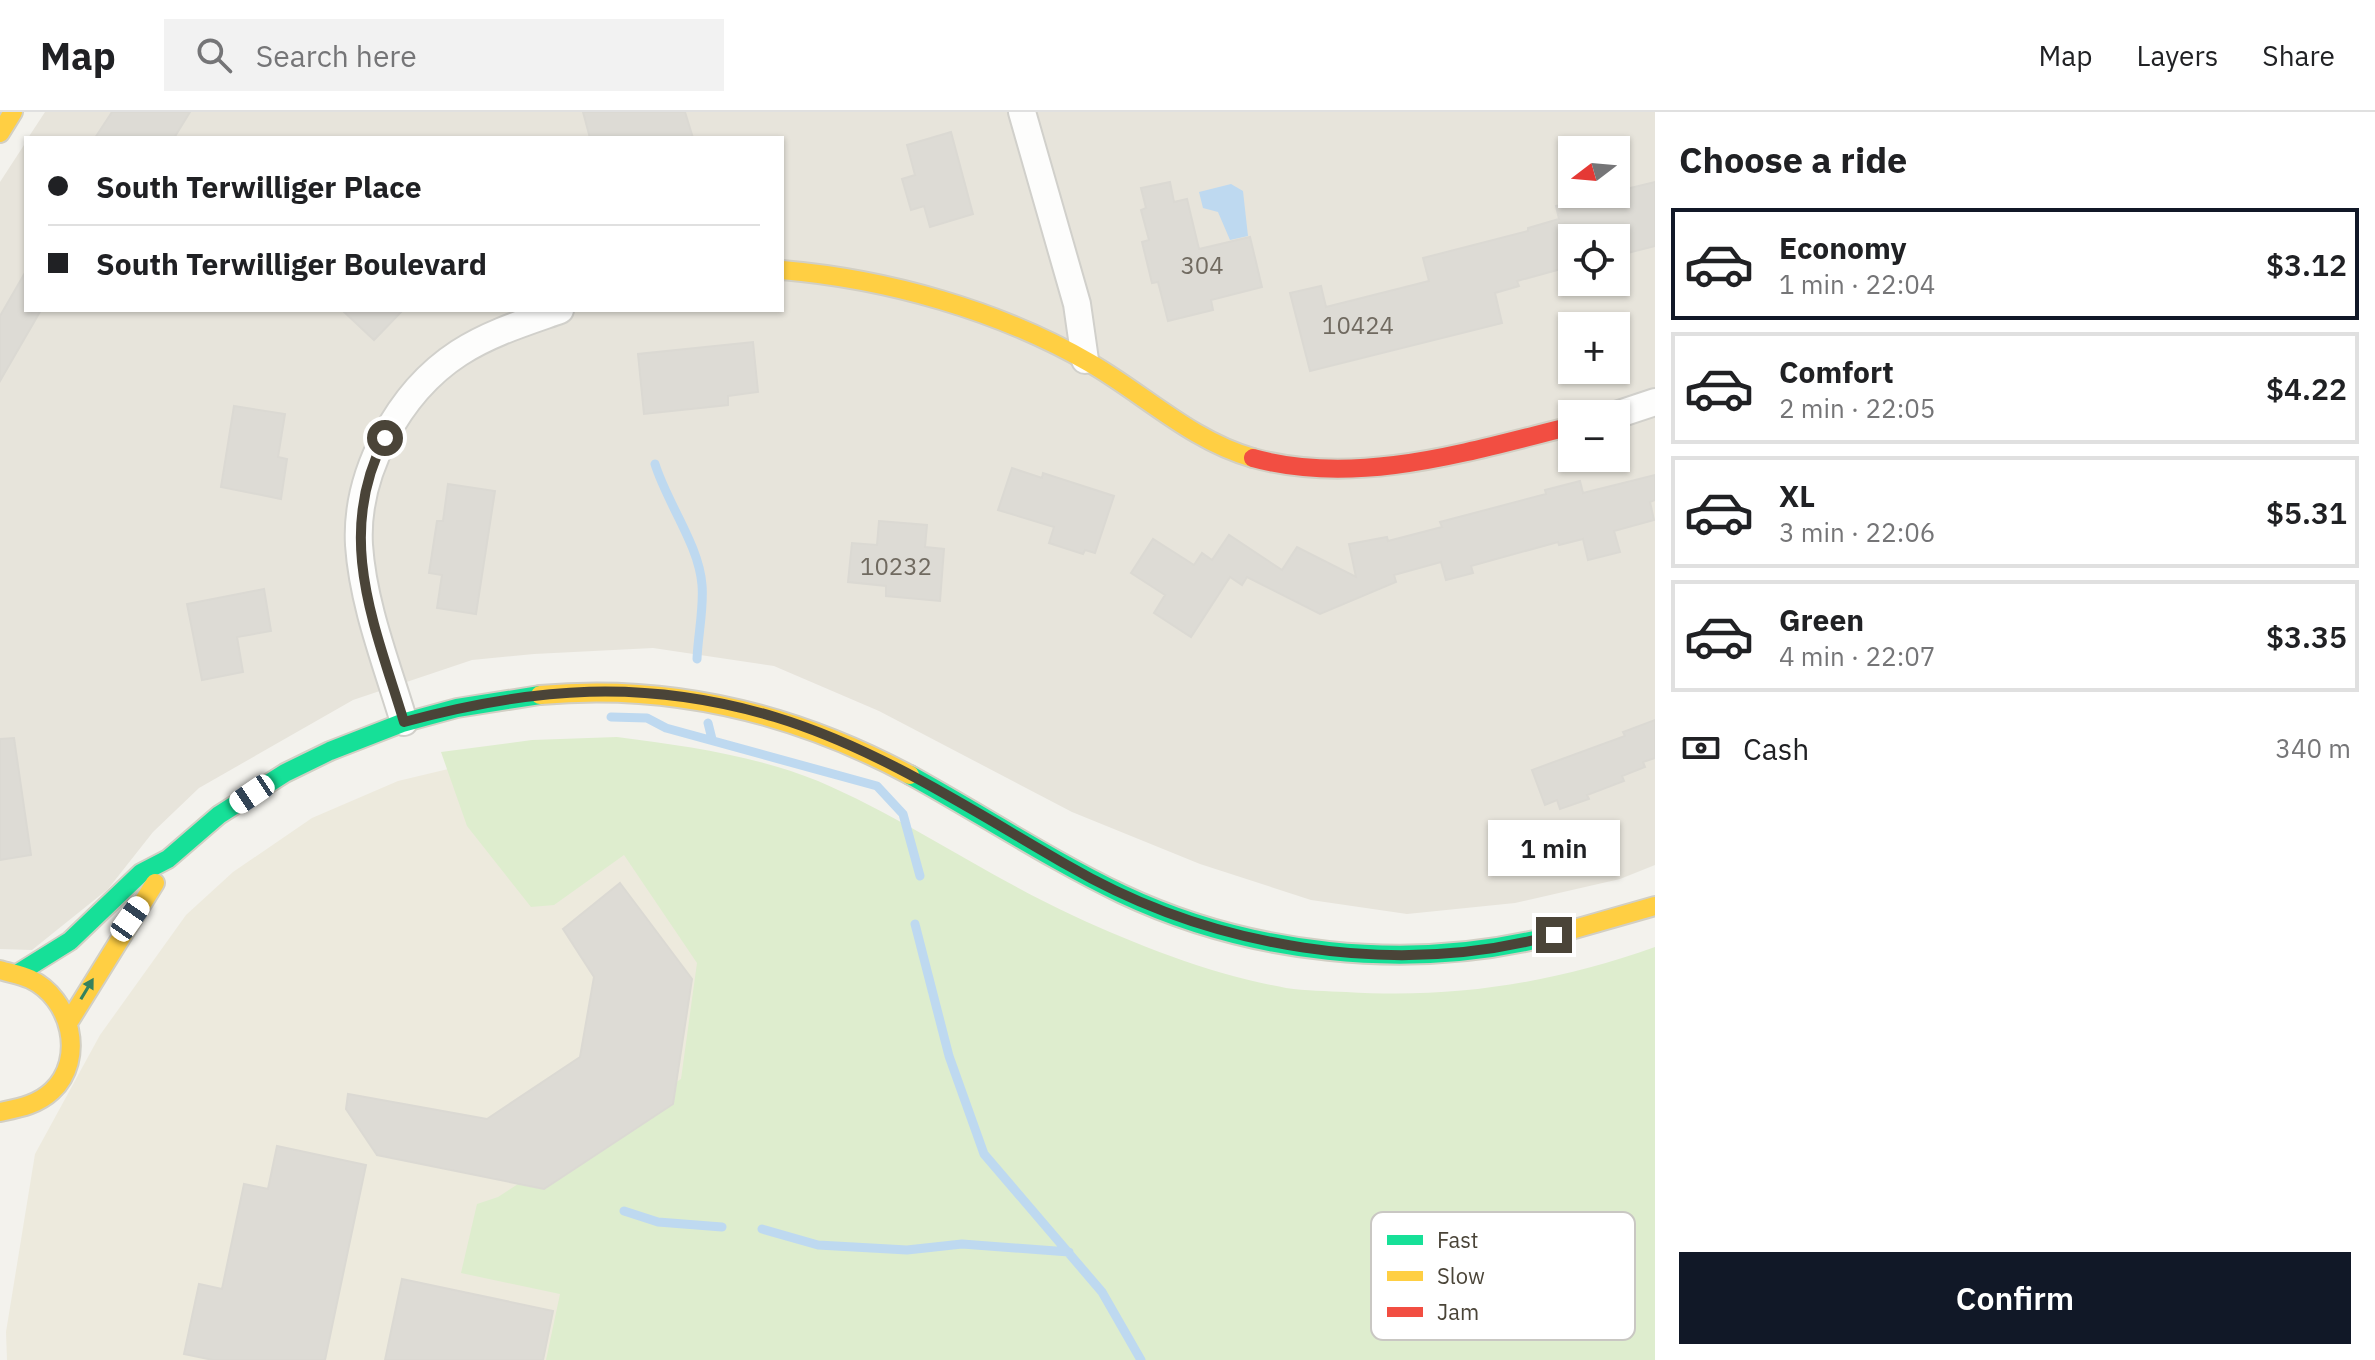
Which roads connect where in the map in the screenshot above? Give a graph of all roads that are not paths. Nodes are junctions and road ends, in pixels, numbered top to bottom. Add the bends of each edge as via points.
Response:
1 (13, 112) edge
2 (1022, 112) edge
3 (0, 133) edge
4 (784, 270) edge
5 (555, 312) edge
6 (1085, 360) junction
7 (1655, 402) edge
8 (1630, 410) edge
9 (1558, 429) edge
10 (404, 722) junction
11 (168, 860) junction
12 (1655, 906) edge
13 (5, 971) edge
14 (70, 1020) junction
15 (7, 1111) edge
16 (1, 1134) edge

1 - 3 main road
2 - 6 street via 1077,304
4 - 6 main road via 837,276 951,305
5 - 10 street via 485,339 438,369 398,416 378,453 364,497 359,544 368,602
6 - 9 main road via 1216,442 1240,454 1297,467 1328,470 1419,461
7 - 8 street
10 - 11 main road via 294,767 216,818
10 - 12 main road via 503,699 568,691 674,695 729,705 844,742 1068,866 1171,914 1292,946 1431,955 1530,942
11 - 13 main road via 140,874 76,938
14 -> 11 main road
13 - 14 main road via 50,991
14 - 15 main road via 65,1073 42,1100
15 - 16 main road

